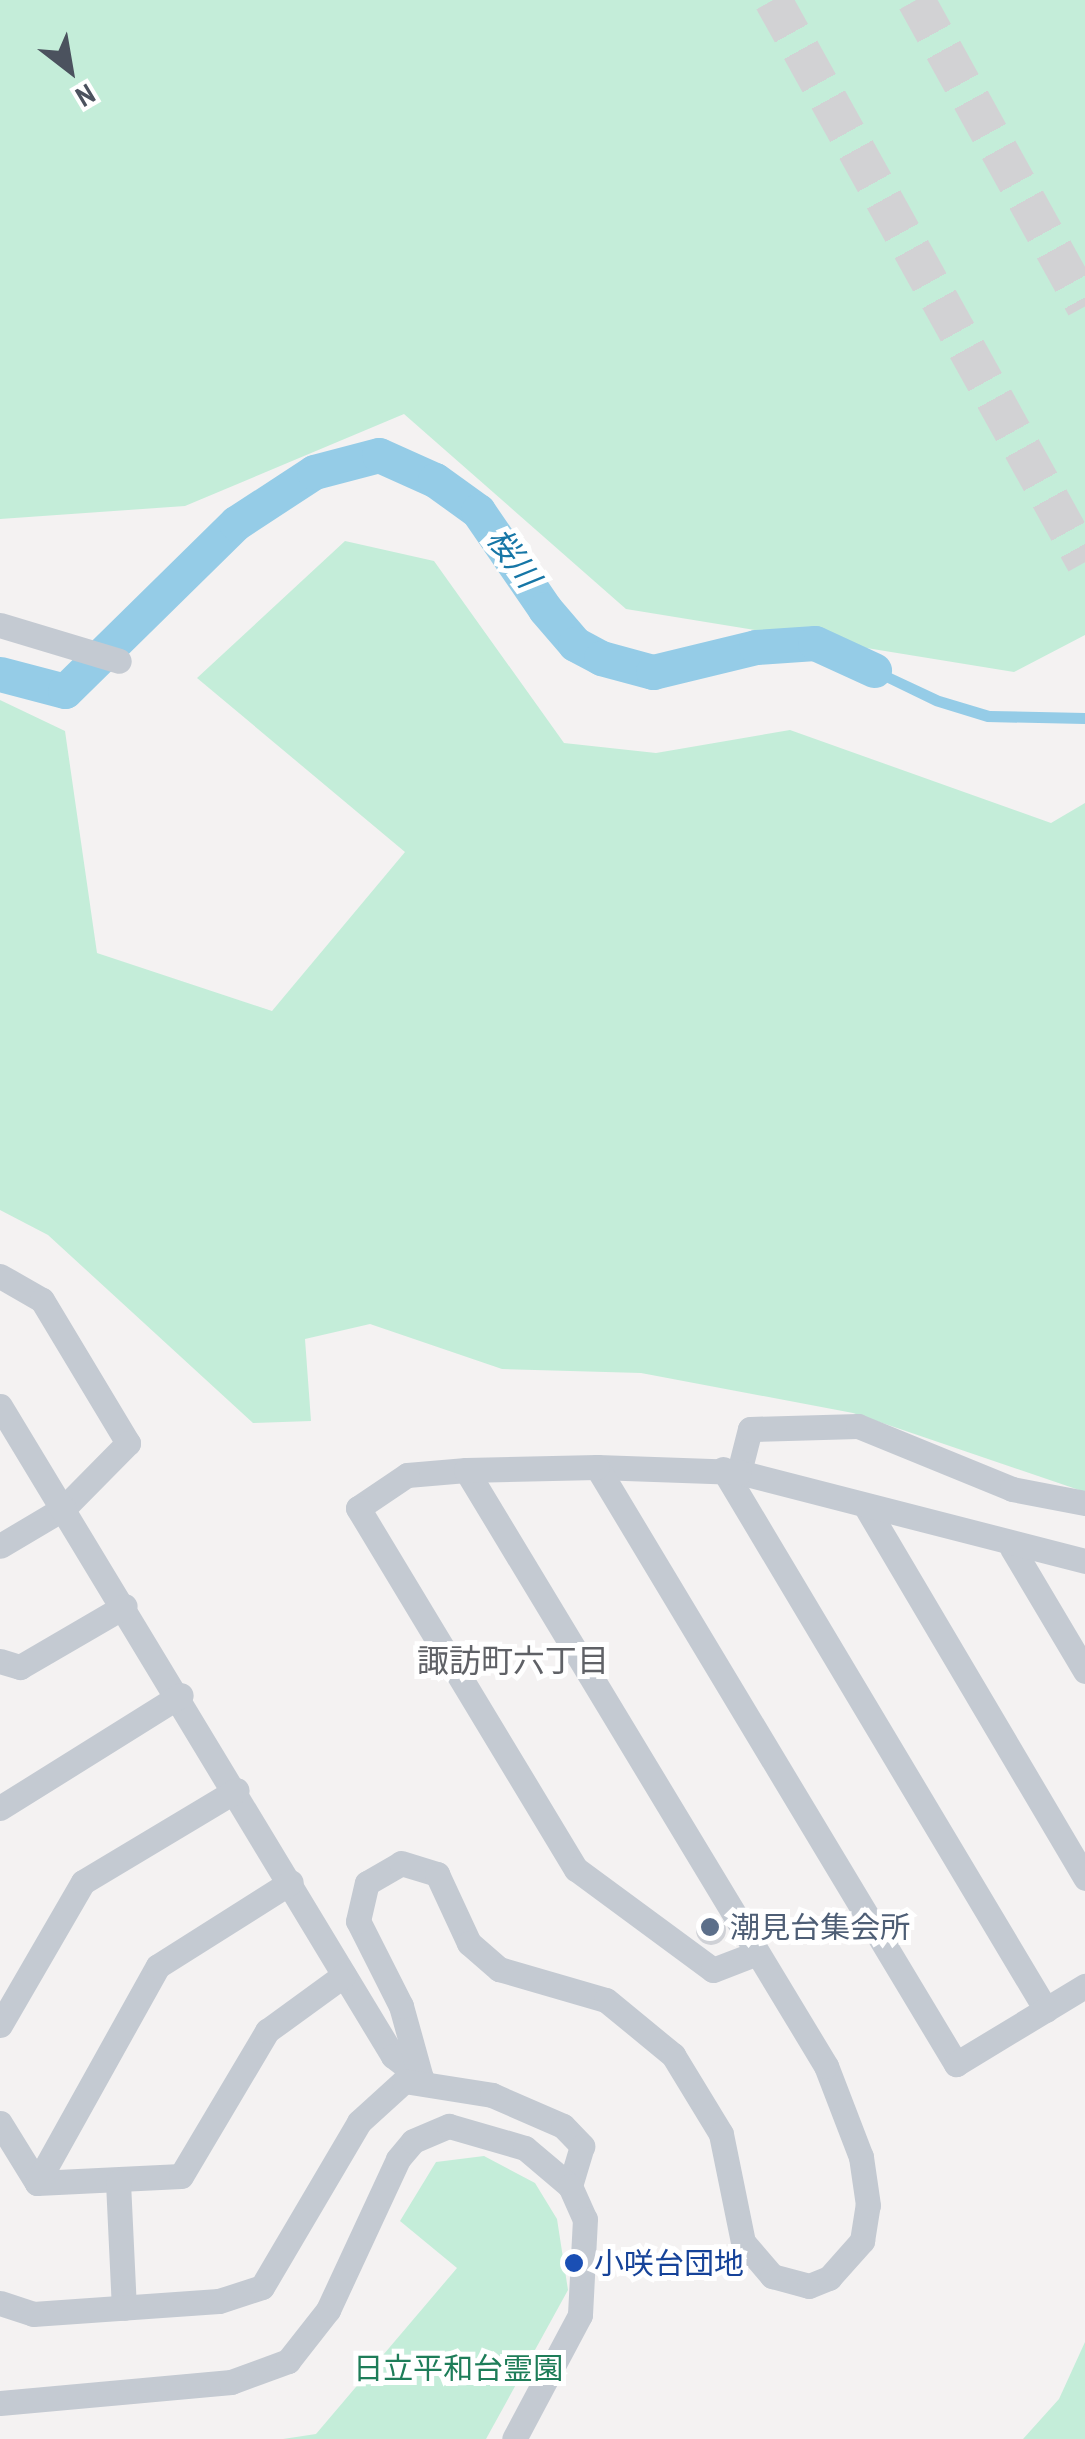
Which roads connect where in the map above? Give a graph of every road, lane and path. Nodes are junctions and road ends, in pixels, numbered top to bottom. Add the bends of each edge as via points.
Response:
1 (0, 624) edge
2 (119, 661) dead end
3 (0, 1276) edge
4 (2, 1415) edge
5 (597, 1467) junction
6 (466, 1470) junction
7 (731, 1470) junction
8 (1085, 1503) edge
9 (866, 1507) junction
10 (64, 1508) junction
11 (0, 1546) edge
12 (1012, 1548) junction
13 (1085, 1561) edge
14 (126, 1606) junction
15 (6, 1669) edge
16 (1085, 1671) edge
17 (181, 1694) junction
18 (237, 1790) junction
19 (0, 1808) edge
20 (1085, 1878) edge
21 (291, 1882) junction
22 (756, 1953) junction
23 (344, 1975) junction
24 (1085, 1986) edge
25 (1046, 2010) junction
26 (0, 2026) edge
27 (420, 2078) junction
28 (0, 2123) edge
29 (118, 2182) junction
30 (36, 2184) junction
31 (570, 2186) junction
32 (0, 2303) edge
33 (124, 2308) junction
34 (0, 2403) edge
35 (514, 2439) edge

1 - 2 street
3 - 10 street via 42,1300 128,1443
4 - 10 street
5 - 6 street
5 - 7 street
5 - 25 street via 956,2064
6 - 22 street
6 - 22 street via 407,1475 358,1508 576,1870 713,1970
7 - 8 street via 750,1429 858,1426 1012,1489
7 - 9 street
7 - 25 street
9 - 12 street
9 - 20 street
10 - 11 street
10 - 14 street
12 - 13 street
12 - 16 street
14 - 15 street
14 - 17 street
17 - 18 street
17 - 19 street
18 - 21 street
18 - 26 street via 83,1882
21 - 23 street
21 - 30 street via 158,1966
22 - 27 street via 845,2106 866,2189 862,2241 847,2265 809,2286 772,2276 744,2242 722,2134 673,2055 606,2000 499,1970 469,1943 438,1874 401,1863 367,1883 358,1920 401,2006
23 - 27 street via 393,2056
23 - 29 street via 267,2031 181,2176
24 - 25 street
27 - 31 street via 492,2095 563,2126 582,2146
27 - 33 street via 374,2102 262,2287 219,2301
28 - 30 street
29 - 30 street
29 - 33 street
31 - 34 street via 504,2138 431,2130 398,2158 328,2310 288,2361 230,2382
31 - 35 street via 585,2219 588,2281 567,2350
32 - 33 street via 32,2314

